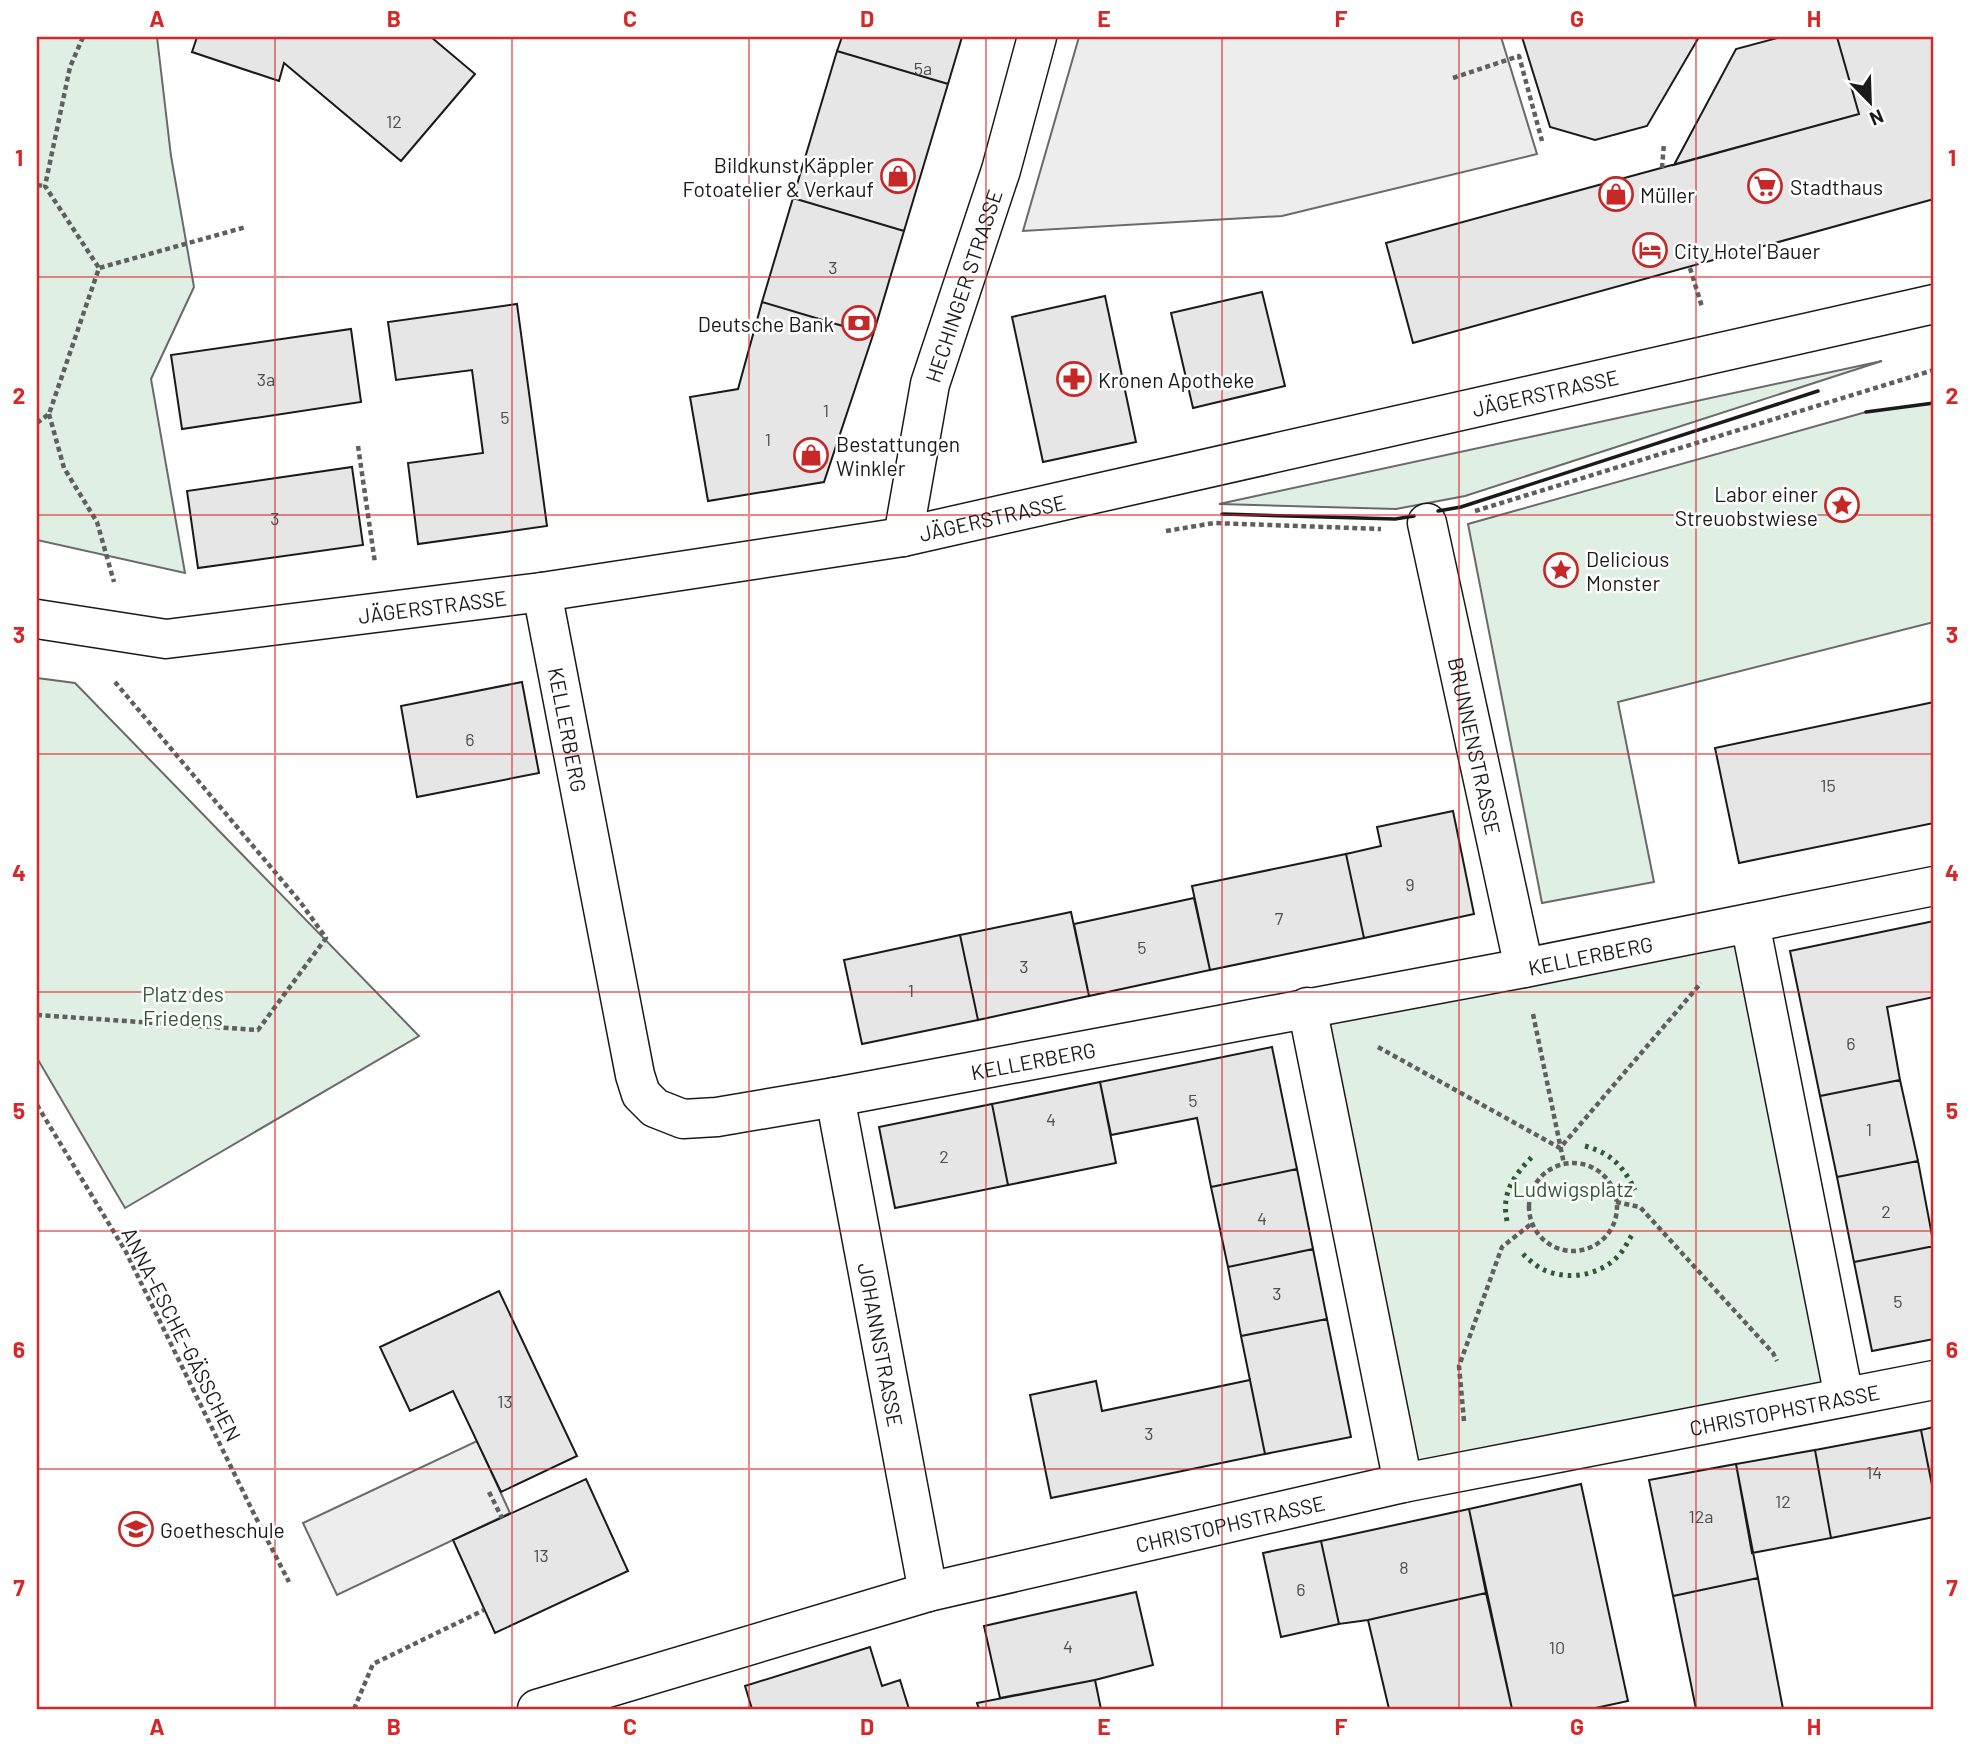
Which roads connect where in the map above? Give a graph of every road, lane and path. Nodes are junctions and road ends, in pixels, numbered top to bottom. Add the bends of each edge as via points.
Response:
1 (83, 37) edge
2 (1037, 37) edge
3 (1453, 78) dead end
4 (1542, 141) dead end
5 (1664, 143) dead end
6 (1662, 168) dead end
7 (37, 184) edge
8 (45, 186) junction
9 (246, 228) dead end
10 (99, 268) junction
11 (1934, 304) edge
12 (1934, 370) edge
13 (48, 414) junction
14 (37, 423) edge
15 (358, 446) dead end
16 (1427, 523) joint
17 (903, 537) junction
18 (116, 586) dead end
19 (542, 592) junction
20 (383, 612) junction
21 (51, 622) edge
22 (1934, 886) edge
23 (1750, 923) junction
24 (1524, 968) junction
25 (1701, 983) dead end
26 (1307, 1007) junction
27 (37, 1015) edge
28 (835, 1097) junction
29 (37, 1105) edge
30 (1560, 1147) junction
31 (1564, 1164) junction
32 (1616, 1202) junction
33 (1531, 1223) junction
34 (1773, 1353) dead end
35 (1934, 1380) edge
36 (1844, 1397) junction
37 (1468, 1471) junction
38 (1403, 1483) junction
39 (489, 1492) dead end
40 (502, 1518) dead end
41 (289, 1582) dead end
42 (928, 1592) junction
43 (484, 1610) dead end
44 (354, 1709) edge
45 (537, 1709) edge

1 - 8 path via 70,67
2 - 17 street, HECHINGER STRASSE via 1001,170 930,384
3 - 4 path via 1519,56
5 - 6 path
7 - 8 path
8 - 10 path
9 - 10 path
10 - 13 path
11 - 17 street, JÄGERSTRASSE
12 - 16 path
13 - 14 path
13 - 18 path via 64,468 97,522
15 - 20 path
16 - 24 street, BRUNNENSTRASSE
17 - 19 street, JÄGERSTRASSE
19 - 20 street, JÄGERSTRASSE
19 - 28 street, KELLERBERG via 641,1094 655,1108 683,1119
20 - 21 street, JÄGERSTRASSE via 166,639
21 - 27 path via 301,903 326,938 258,1030
22 - 23 street, KELLERBERG
23 - 24 street, KELLERBERG
23 - 36 street
24 - 26 street, KELLERBERG
24 - 30 path
25 - 30 path
26 - 28 street, KELLERBERG
26 - 30 path
26 - 38 street
28 - 42 street, JOHANNSTRASSE
29 - 41 path, ANNA-ESCHE-GÄSSCHEN via 126,1252
30 - 31 path
31 - 32 path via 1579,1164 1604,1175
31 - 33 path via 1549,1169 1534,1187
32 - 33 path via 1609,1232 1582,1250 1552,1246
32 - 34 path via 1640,1207
33 - 37 path via 1502,1247 1459,1366
35 - 36 street, CHRISTOPHSTRASSE
36 - 37 street, CHRISTOPHSTRASSE
37 - 38 street, CHRISTOPHSTRASSE
38 - 42 street, CHRISTOPHSTRASSE
39 - 40 path
42 - 45 street, CHRISTOPHSTRASSE
43 - 44 path via 373,1664

